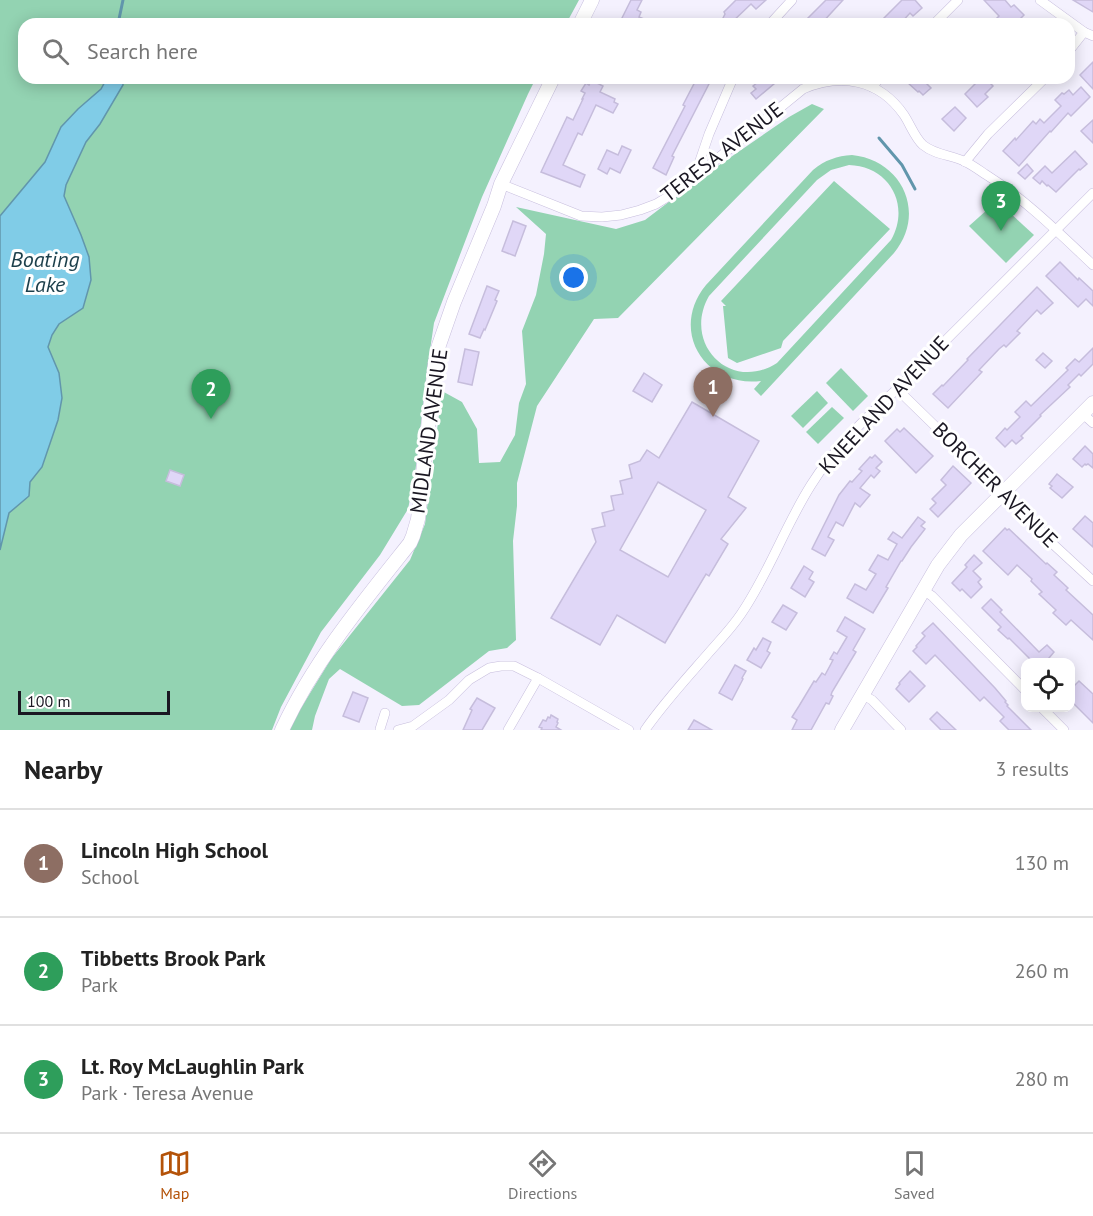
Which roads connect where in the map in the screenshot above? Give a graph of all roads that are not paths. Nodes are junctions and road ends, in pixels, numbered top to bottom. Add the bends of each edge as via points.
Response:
1 (592, 0) edge
2 (792, 0) edge
3 (958, 0) edge
4 (1040, 0) edge
5 (583, 18) edge
6 (776, 18) edge
7 (940, 18) edge
8 (1065, 18) edge
9 (1075, 25) edge
10 (1088, 34) edge
11 (1075, 46) edge
12 (550, 84) edge
13 (730, 84) edge
14 (815, 84) edge
15 (865, 84) edge
16 (875, 84) edge
17 (1039, 84) edge
18 (872, 87) junction
19 (965, 162) junction
20 (694, 177) junction
21 (501, 184) junction
22 (1093, 193) edge
23 (1055, 230) junction
24 (1093, 265) edge
25 (897, 389) junction
26 (1093, 403) edge
27 (1088, 419) edge
28 (1004, 493) junction
29 (1093, 581) edge
30 (923, 590) junction
31 (538, 678) junction
32 (1021, 686) edge
33 (862, 695) junction
34 (385, 712) dead end
35 (1046, 712) edge
36 (282, 730) edge
37 (382, 730) edge
38 (398, 730) edge
39 (508, 730) edge
40 (628, 730) edge
41 (645, 730) edge
42 (842, 730) edge
43 (901, 730) edge
44 (1064, 730) edge

1 - 5 street
2 - 6 street
3 - 7 street
4 - 8 street
9 - 10 street
10 - 11 street
12 - 21 street, MIDLAND AVENUE
13 - 20 street
14 - 20 street, TERESA AVENUE via 803,89
15 - 18 street, TERESA AVENUE
16 - 18 street
17 - 19 street
18 - 19 street, TERESA AVENUE via 891,99 922,144
19 - 23 street, TERESA AVENUE via 1018,197
20 - 21 street, TERESA AVENUE via 656,204 602,217 581,216
21 - 36 street, MIDLAND AVENUE via 439,345 413,536 331,645
22 - 23 street, KNEELAND AVENUE
23 - 24 street, TERESA AVENUE
23 - 25 street, KNEELAND AVENUE
25 - 28 street, BORCHER AVENUE
25 - 41 street, KNEELAND AVENUE via 828,460 740,616
26 - 27 street
27 - 28 street
28 - 29 street, BORCHER AVENUE
28 - 30 street via 954,542
30 - 32 street
30 - 33 street
31 - 38 street via 514,666 489,668 413,726
31 - 39 street
31 - 40 street
33 - 42 street
33 - 43 street
34 - 37 street
35 - 44 street

